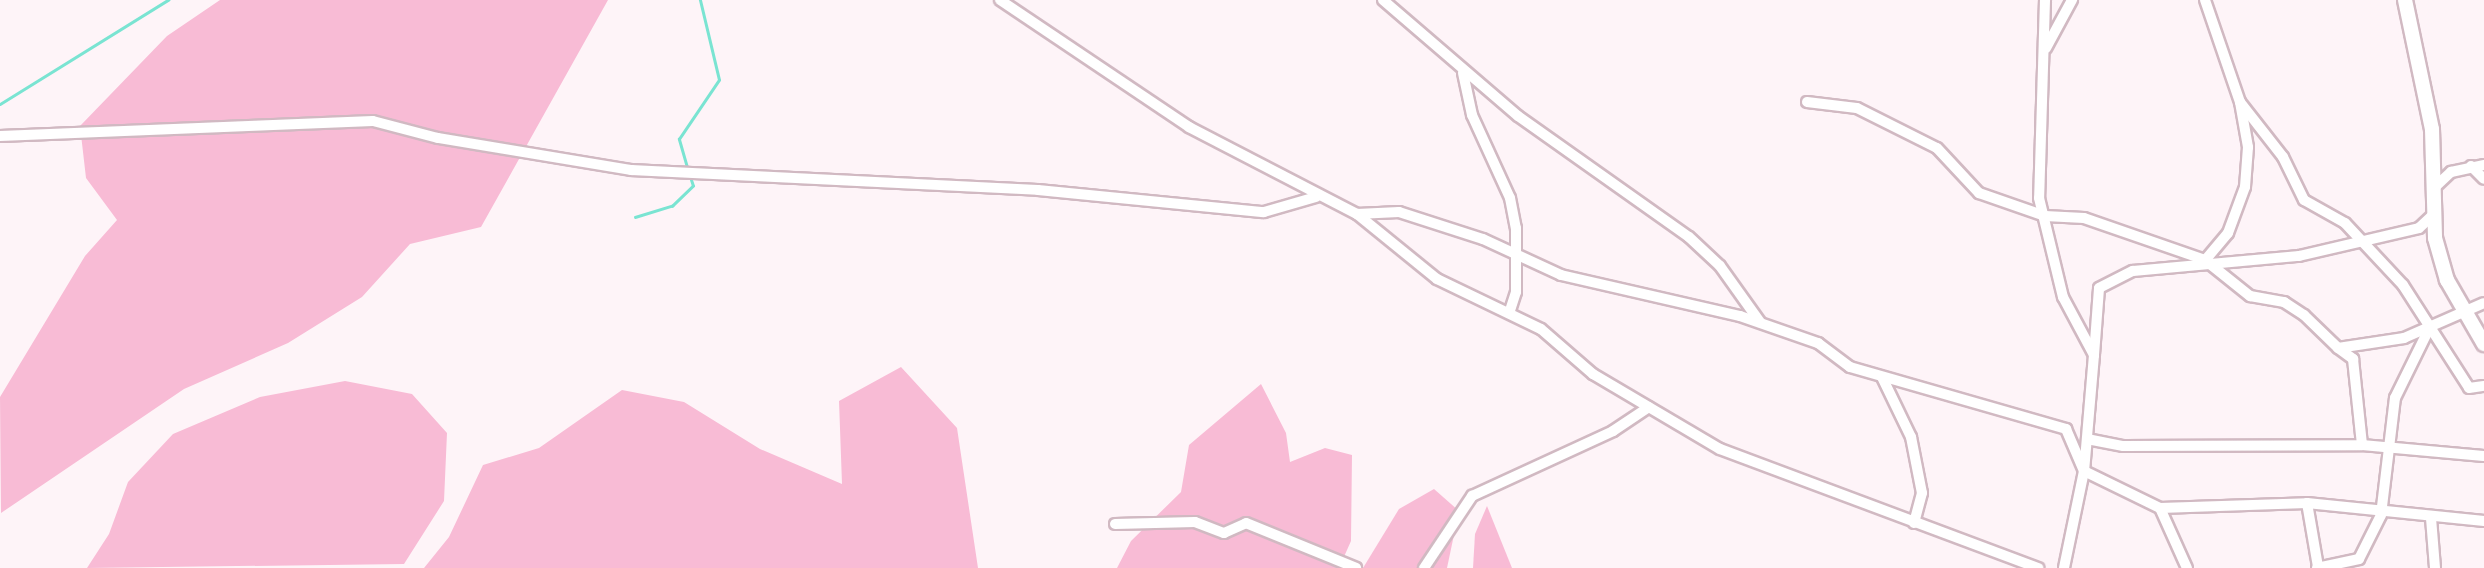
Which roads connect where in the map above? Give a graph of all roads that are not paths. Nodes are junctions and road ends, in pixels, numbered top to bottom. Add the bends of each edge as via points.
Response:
1 (1000, 0) edge
2 (1383, 0) edge
3 (2045, 0) edge
4 (2072, 0) edge
5 (2205, 0) edge
6 (2405, 0) edge
7 (2045, 48) junction
8 (1463, 71) junction
9 (1807, 102) dead end
10 (2241, 102) junction
11 (0, 136) edge
12 (2484, 165) edge
13 (2471, 166) junction
14 (2484, 179) edge
15 (2436, 186) junction
16 (1316, 197) junction
17 (2436, 213) junction
18 (1357, 214) junction
19 (2045, 216) junction
20 (2362, 241) junction
21 (1519, 256) junction
22 (2205, 260) junction
23 (2484, 303) edge
24 (2464, 307) junction
25 (1509, 313) junction
26 (1761, 324) junction
27 (2430, 327) junction
28 (2484, 344) edge
29 (2338, 348) junction
30 (2094, 355) junction
31 (1882, 377) junction
32 (2484, 386) edge
33 (1649, 407) junction
34 (2087, 439) junction
35 (2362, 445) junction
36 (2384, 447) junction
37 (2484, 456) edge
38 (2084, 471) junction
39 (2307, 503) junction
40 (2160, 508) junction
41 (2381, 514) junction
42 (2431, 518) junction
43 (2484, 521) edge
44 (1914, 523) junction
45 (1115, 524) dead end
46 (2318, 567) edge
47 (1356, 568) edge
48 (1424, 568) edge
49 (2039, 568) edge
50 (2064, 568) edge
51 (2187, 568) edge
52 (2435, 568) edge

1 - 16 street via 1189,127
2 - 8 street
3 - 7 street
4 - 7 street
5 - 10 street
6 - 15 street via 2432,128
7 - 19 street via 2038,170
8 - 21 street via 1472,115 1510,198
8 - 26 street via 1689,237 1720,265
9 - 19 street via 1857,108 1937,148 1979,193
10 - 20 street via 2283,157 2304,200 2345,223
10 - 22 street via 2248,147 2245,187 2228,233
11 - 16 street via 373,121 438,138 631,170 1038,190 1264,212
12 - 13 street
13 - 14 street
13 - 15 street via 2451,172
15 - 17 street
16 - 18 street
17 - 20 street via 2419,228
17 - 24 street via 2447,280
18 - 21 street via 1399,212
18 - 25 street via 1437,279
19 - 22 street via 2084,218
19 - 30 street via 2063,297
20 - 22 street via 2299,256
20 - 27 street via 2403,285
21 - 25 street
21 - 26 street via 1619,293
22 - 29 street via 2250,296 2284,302
22 - 30 street via 2133,271 2099,288
23 - 24 street
24 - 27 street
24 - 28 street
25 - 33 street
26 - 31 street via 1818,343 1850,367
27 - 29 street via 2404,338
27 - 32 street via 2469,388
27 - 36 street via 2399,390
29 - 35 street via 2353,359
30 - 34 street
31 - 38 street via 2066,429
31 - 44 street via 1911,437 1922,493
33 - 44 street via 1720,449
33 - 48 street via 1613,431 1472,496
34 - 35 street via 2123,446
34 - 38 street
35 - 36 street
36 - 37 street
36 - 41 street
38 - 40 street
38 - 50 street
39 - 40 street
39 - 41 street
39 - 46 street
40 - 51 street
41 - 42 street
41 - 46 street via 2359,559
42 - 43 street
42 - 52 street
44 - 49 street
45 - 47 street via 1195,522 1224,533 1246,523

